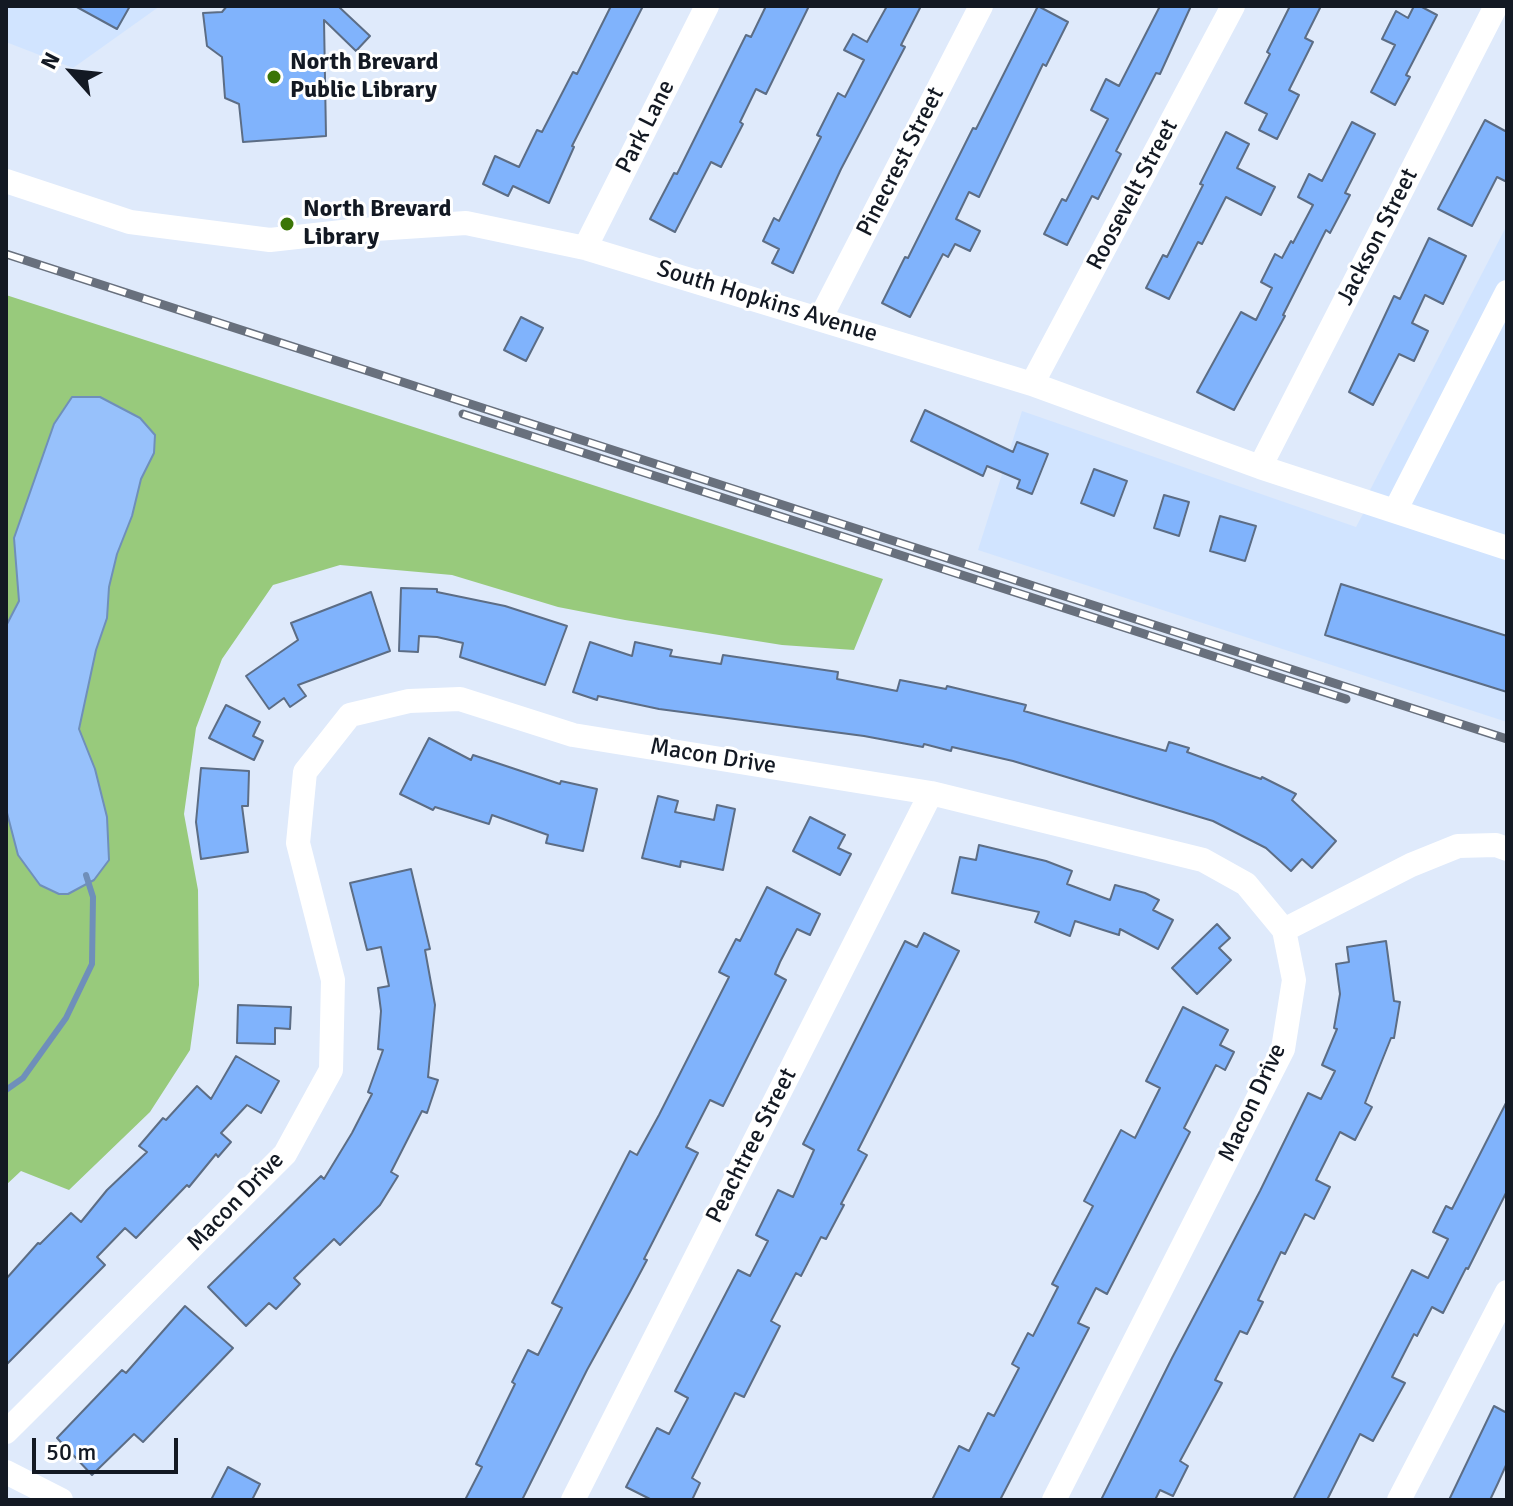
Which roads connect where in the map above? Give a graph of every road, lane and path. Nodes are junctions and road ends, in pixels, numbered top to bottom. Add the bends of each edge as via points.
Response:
1 (707, 6) edge
2 (981, 6) edge
3 (1233, 6) edge
4 (1496, 6) edge
5 (6, 181) edge
6 (585, 248) junction
7 (1507, 292) edge
8 (821, 317) junction
9 (1032, 384) junction
10 (1260, 467) junction
11 (1395, 511) junction
12 (1507, 548) edge
13 (931, 793) junction
14 (1507, 849) edge
15 (1284, 930) junction
16 (1507, 1292) edge
17 (6, 1432) edge
18 (6, 1472) edge
19 (61, 1500) edge
20 (573, 1500) edge
21 (1054, 1500) edge
22 (1399, 1500) edge

1 - 6 street, Park Lane
2 - 8 street, Pinecrest Street
3 - 9 street, Roosevelt Street
4 - 10 street, Jackson Street
5 - 6 street, South Hopkins Avenue via 130,222 270,240 466,223
6 - 8 street, South Hopkins Avenue
7 - 11 street
8 - 9 street, South Hopkins Avenue
9 - 10 street, South Hopkins Avenue
10 - 11 street, South Hopkins Avenue
11 - 12 street, South Hopkins Avenue
13 - 15 street, Macon Drive via 1203,860 1246,884
13 - 17 street, Macon Drive via 573,735 460,699 409,701 350,715 305,772 298,843 333,980 331,1070 285,1154
13 - 20 street, Peachtree Street
14 - 15 street via 1458,846
15 - 21 street, Macon Drive via 1294,980 1283,1049
16 - 22 street
18 - 19 street

